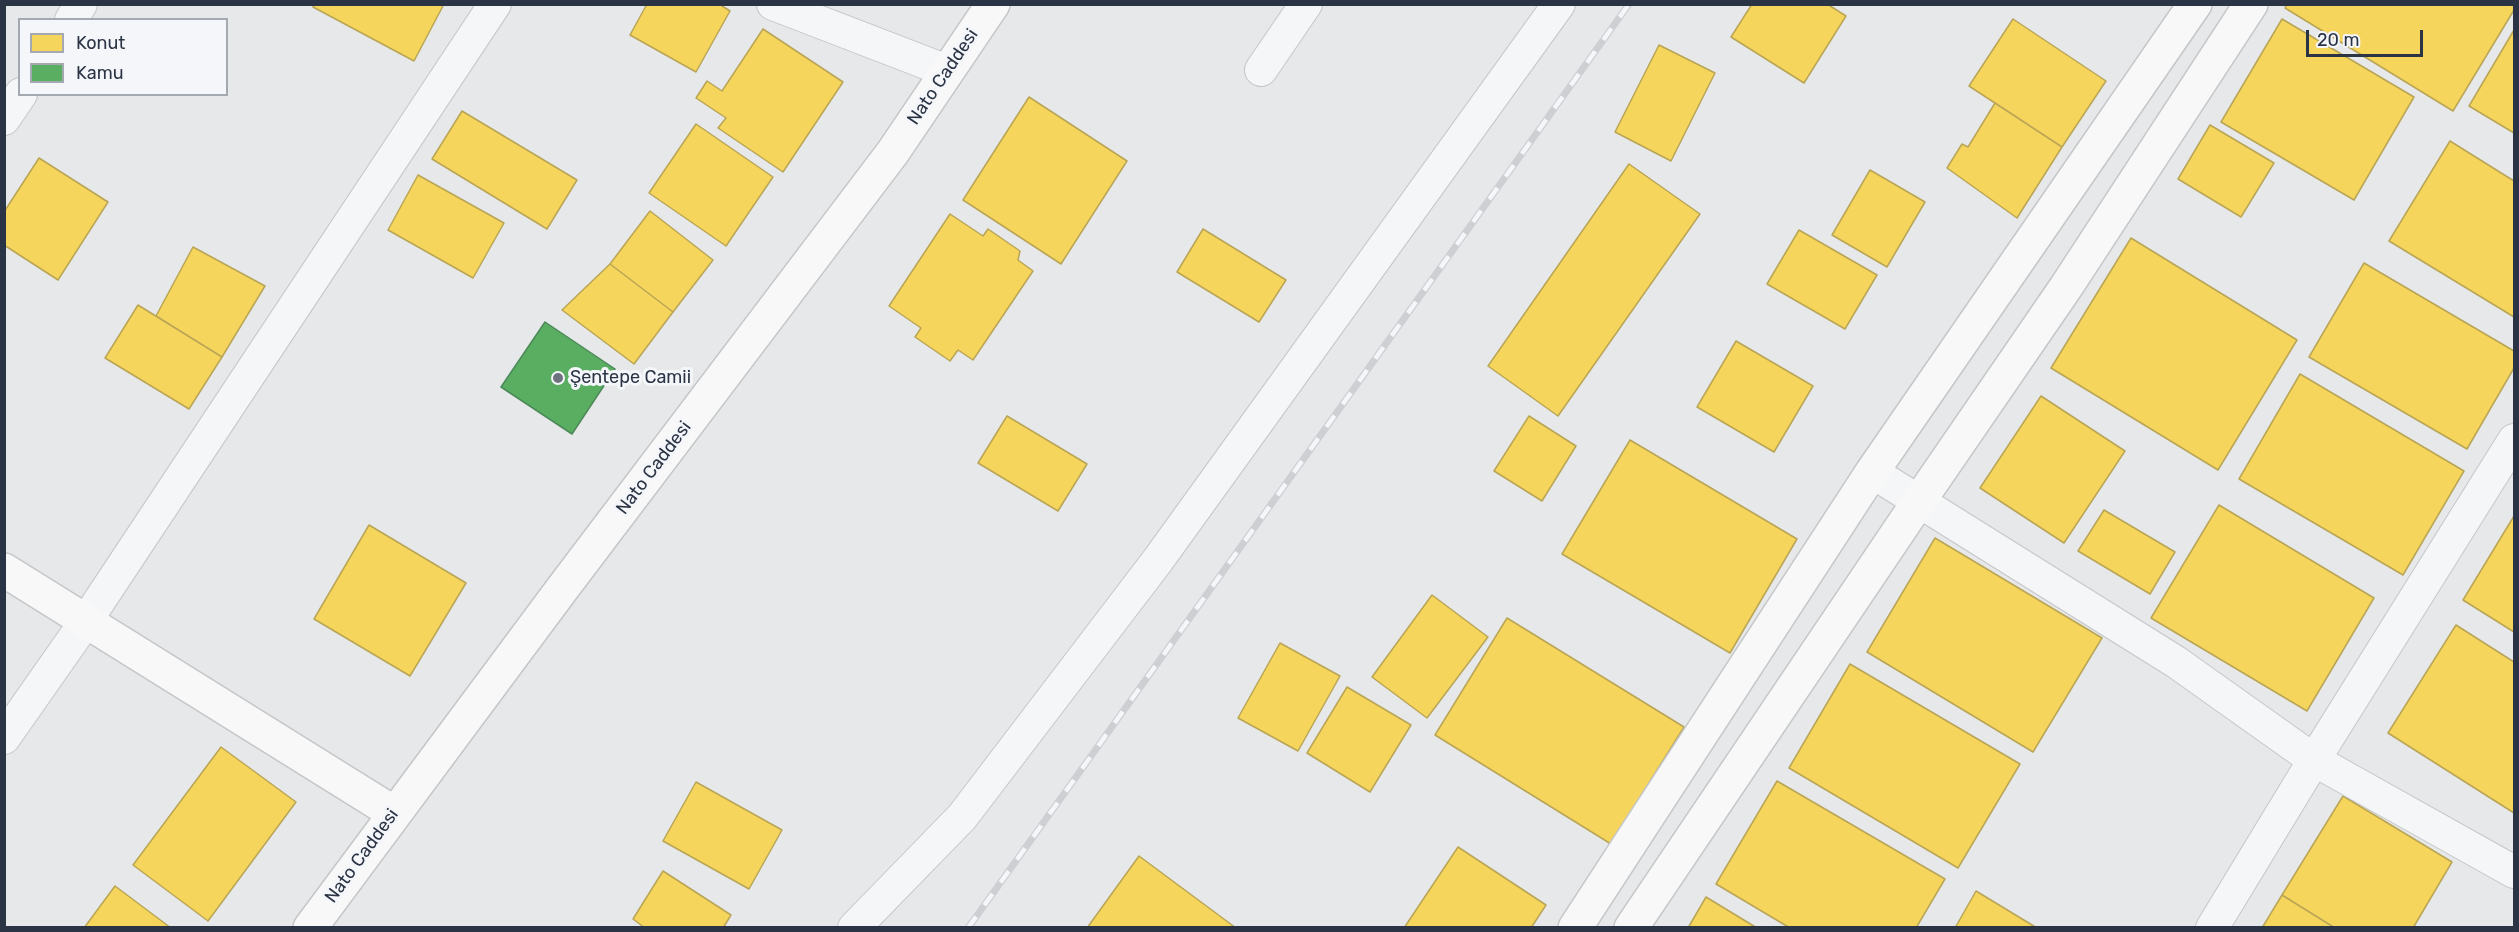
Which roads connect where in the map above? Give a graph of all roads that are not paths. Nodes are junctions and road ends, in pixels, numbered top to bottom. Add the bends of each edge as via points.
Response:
1 (81, 4) edge
2 (495, 4) edge
3 (773, 4) edge
4 (993, 4) edge
5 (1306, 4) edge
6 (1559, 4) edge
7 (2195, 4) edge
8 (2251, 4) edge
9 (72, 18) edge
10 (1261, 70) dead end
11 (947, 71) junction
12 (20, 96) edge
13 (4, 119) edge
14 (2514, 440) edge
15 (1872, 472) junction
16 (1919, 501) junction
17 (4, 570) edge
18 (86, 621) junction
19 (4, 738) edge
20 (2314, 760) junction
21 (394, 813) junction
22 (2514, 872) edge
23 (310, 927) edge
24 (854, 927) edge
25 (1575, 927) edge
26 (1631, 927) edge
27 (2212, 927) edge

1 - 9 street
2 - 18 street
3 - 11 street
4 - 11 street, Nato Caddesi
5 - 10 street
6 - 24 street via 1158,560 962,818
7 - 15 street
8 - 16 street via 2066,287
11 - 21 street, Nato Caddesi via 893,152
12 - 13 street
14 - 20 street
15 - 16 street
15 - 25 street
16 - 20 street via 2176,662
16 - 26 street
17 - 18 street
18 - 19 street
18 - 21 street
20 - 22 street
20 - 27 street
21 - 23 street, Nato Caddesi

